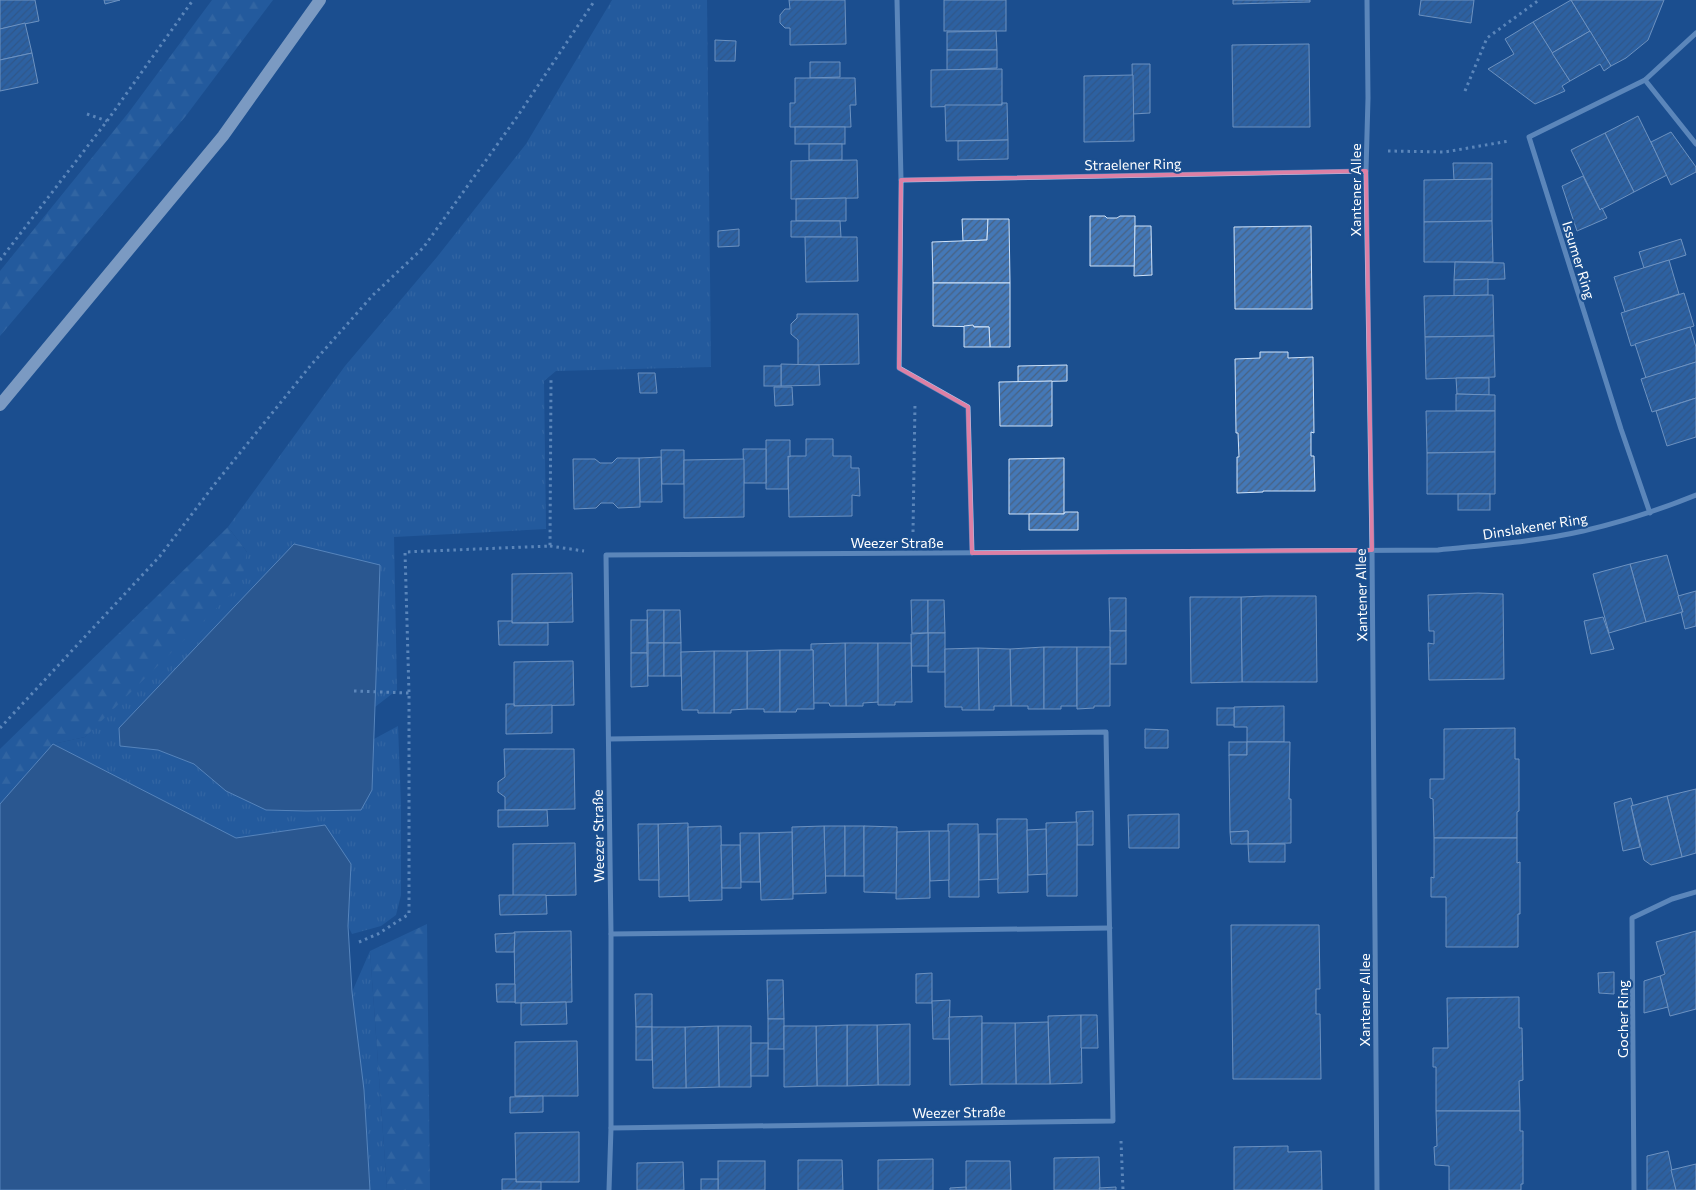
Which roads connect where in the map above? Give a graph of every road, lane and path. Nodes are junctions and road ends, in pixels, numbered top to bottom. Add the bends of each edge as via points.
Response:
1 (193, 0) edge
2 (320, 0) edge
3 (595, 0) edge
4 (897, 0) edge
5 (1367, 0) edge
6 (1539, 0) edge
7 (1696, 33) edge
8 (1645, 80) junction
9 (1465, 91) dead end
10 (87, 114) dead end
11 (107, 121) junction
12 (1529, 137) junction
13 (1696, 144) edge
14 (1366, 150) junction
15 (1366, 171) junction
16 (901, 180) junction
17 (0, 260) edge
18 (915, 377) junction
19 (550, 379) dead end
20 (0, 406) edge
21 (1696, 495) edge
22 (1650, 513) junction
23 (550, 546) junction
24 (1372, 550) junction
25 (972, 553) junction
26 (913, 554) junction
27 (606, 555) junction
28 (354, 691) dead end
29 (409, 693) junction
30 (0, 728) edge
31 (608, 738) junction
32 (1696, 892) edge
33 (1110, 928) junction
34 (611, 934) junction
35 (359, 942) dead end
36 (1113, 1121) junction
37 (611, 1128) junction
38 (609, 1190) edge
39 (1123, 1190) edge
40 (1377, 1190) edge
41 (1634, 1190) edge

1 - 11 path
2 - 20 main road via 223,136
3 - 30 path via 517,117 423,248 373,295 317,358 160,556
4 - 16 street
5 - 14 street, Xantener Allee
6 - 9 path via 1487,38
7 - 8 street
8 - 12 street
8 - 13 street
10 - 11 path
11 - 17 path
12 - 14 path via 1445,152
12 - 22 street, Issumer Ring via 1620,429
14 - 15 street, Xantener Allee
15 - 16 street, Straelener Ring
15 - 24 street, Xantener Allee
16 - 18 street via 899,368
18 - 25 street via 968,407
18 - 26 path
19 - 23 path
21 - 22 street, Dinslakener Ring
22 - 24 street, Dinslakener Ring via 1582,532 1514,542 1438,550
23 - 27 path
23 - 29 path via 405,552
24 - 25 street, Weezer Straße
24 - 40 street, Xantener Allee
25 - 26 street, Weezer Straße
26 - 27 street, Weezer Straße
27 - 31 street, Weezer Straße
28 - 29 path
29 - 35 path via 409,914
31 - 33 street via 1106,732
31 - 34 street, Weezer Straße
32 - 41 street, Gocher Ring via 1672,899 1632,918
33 - 34 street
33 - 36 street
34 - 37 street, Weezer Straße
36 - 37 street, Weezer Straße
36 - 39 path via 1121,1132
37 - 38 street, Weezer Straße

